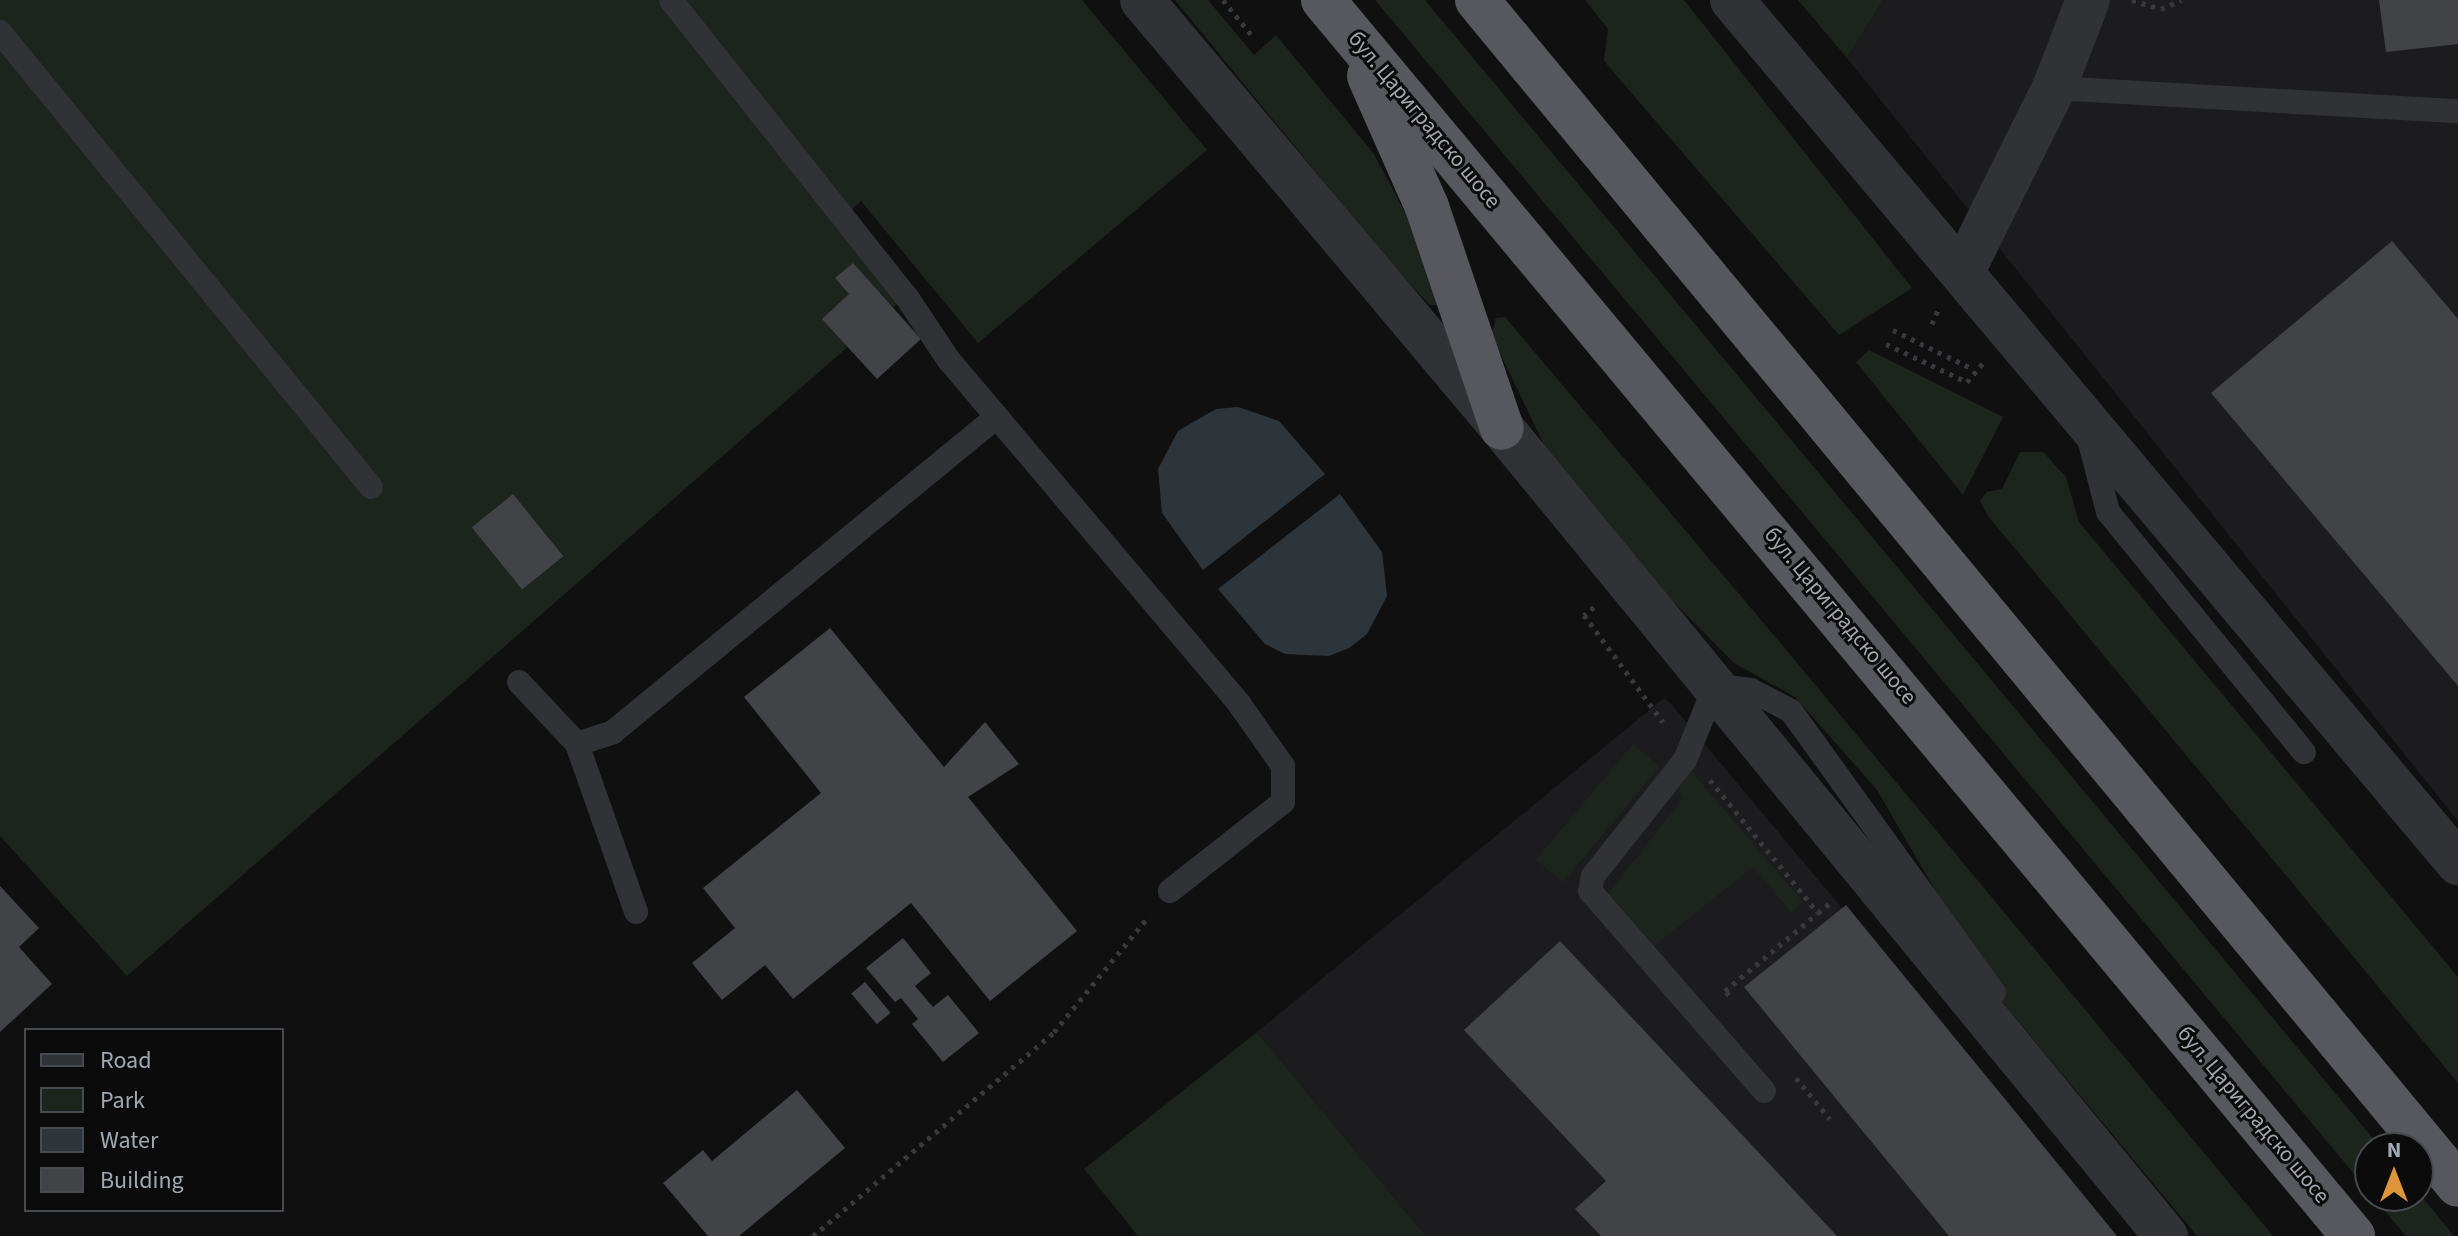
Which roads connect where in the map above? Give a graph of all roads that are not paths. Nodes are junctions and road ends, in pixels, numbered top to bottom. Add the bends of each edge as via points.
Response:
1 (671, 0) edge
2 (1142, 0) edge
3 (1477, 0) edge
4 (1732, 0) edge
5 (2088, 0) edge
6 (1336, 15) edge
7 (0, 32) edge
8 (2054, 88) junction
9 (2458, 111) edge
10 (1963, 271) junction
11 (2081, 410) junction
12 (997, 417) junction
13 (1502, 428) junction
14 (371, 487) dead end
15 (519, 682) dead end
16 (1715, 686) junction
17 (577, 744) junction
18 (2304, 752) dead end
19 (2458, 863) edge
20 (1170, 891) road end
21 (636, 912) dead end
22 (1994, 992) dead end
23 (1764, 1091) dead end
24 (2458, 1185) edge
25 (2166, 1236) edge
26 (2353, 1236) edge

1 - 12 lane
2 - 13 street
3 - 24 highway
4 - 10 street
5 - 8 street
6 - 13 highway via 1427,207
6 - 26 highway, бул. Цариградско шосе
7 - 14 lane
8 - 9 lane
8 - 10 street
10 - 11 street
11 - 18 lane via 2108,512
11 - 19 street
12 - 17 lane via 613,732
12 - 20 lane via 1240,705 1283,766 1283,802
13 - 16 street
15 - 17 lane
16 - 22 lane via 1751,690 1791,711
16 - 23 lane via 1685,760 1593,876 1590,891
16 - 25 street
17 - 21 lane

